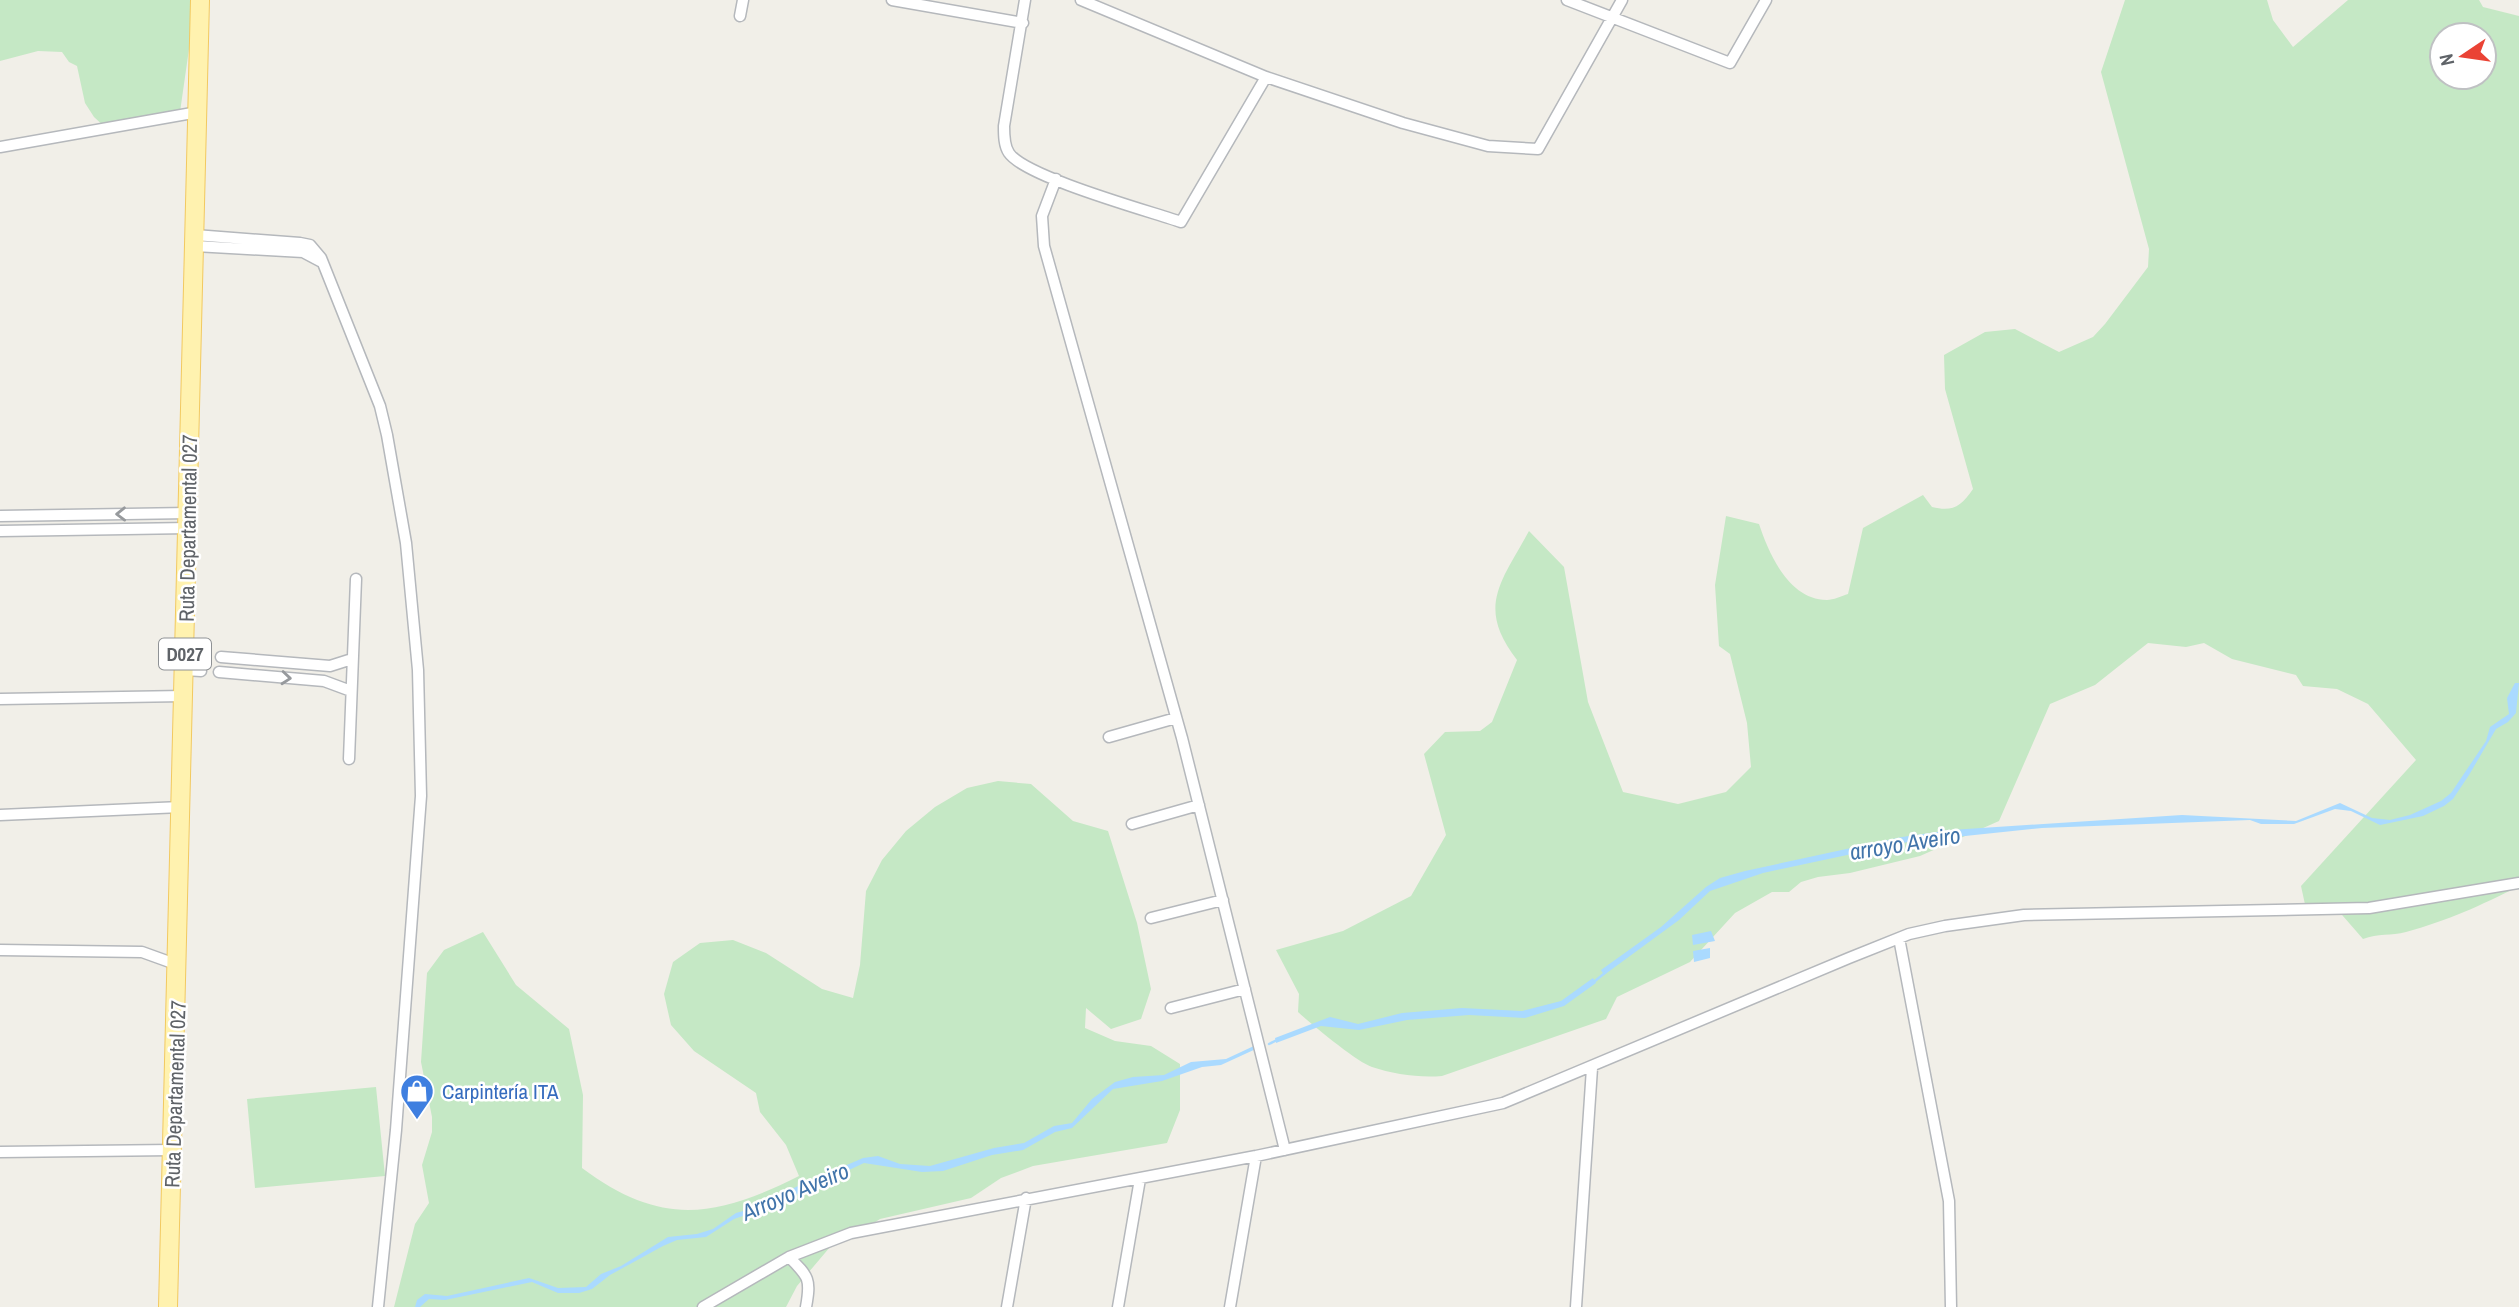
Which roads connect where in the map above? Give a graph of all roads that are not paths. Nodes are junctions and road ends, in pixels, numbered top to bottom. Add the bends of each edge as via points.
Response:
1 (201, 0) edge
2 (743, 0) edge
3 (892, 0) edge
4 (1025, 0) edge
5 (1081, 0) edge
6 (1567, 0) edge
7 (1622, 0) edge
8 (1766, 0) edge
9 (740, 16) dead end
10 (1612, 18) junction
11 (1023, 23) junction
12 (1266, 77) junction
13 (198, 112) junction
14 (0, 147) edge
15 (1056, 179) junction
16 (195, 240) junction
17 (0, 516) edge
18 (189, 521) junction
19 (0, 531) edge
20 (356, 579) dead end
21 (221, 657) dead end
22 (352, 659) junction
23 (219, 672) dead end
24 (351, 691) junction
25 (184, 695) junction
26 (0, 699) edge
27 (1177, 718) junction
28 (1109, 737) dead end
29 (349, 759) dead end
30 (1199, 805) junction
31 (181, 807) junction
32 (0, 816) edge
33 (1132, 824) dead end
34 (2519, 883) edge
35 (1223, 900) junction
36 (1151, 918) dead end
37 (1899, 938) junction
38 (0, 950) edge
39 (178, 965) junction
40 (1245, 989) junction
41 (1171, 1008) dead end
42 (1592, 1068) junction
43 (173, 1150) junction
44 (1285, 1150) junction
45 (0, 1152) edge
46 (1256, 1156) junction
47 (1140, 1178) junction
48 (1026, 1198) junction
49 (789, 1257) junction
50 (168, 1307) edge
51 (378, 1307) edge
52 (703, 1307) edge
53 (806, 1307) edge
54 (1007, 1307) edge
55 (1118, 1307) edge
56 (1230, 1307) edge
57 (1576, 1307) edge
58 (1951, 1307) edge

1 - 13 main road, Ruta Departamental 027 / D027
2 - 9 street
3 - 11 street
4 - 11 street
5 - 12 street
6 - 10 street
7 - 10 street
8 - 10 street via 1730,63
10 - 12 street via 1538,149 1452,138
11 - 15 street via 1004,139 1009,153 1024,165
12 - 15 street via 1181,222
13 - 14 street
13 - 16 main road, Ruta Departamental 027 / D027
15 - 27 street via 1042,216 1044,246
16 - 18 main road, Ruta Departamental 027 / D027
16 - 51 street via 303,252 323,262 380,406 406,543 418,670 421,796
18 -> 17 street
18 - 19 street
18 - 25 main road, Ruta Departamental 027 / D027 via 194,663
20 - 22 street
21 - 22 street via 330,666
22 - 24 street
23 -> 24 street via 324,681
24 - 29 street
25 - 26 street
25 - 31 main road, Ruta Departamental 027 / D027
27 - 28 street
27 - 30 street
30 - 33 street
30 - 35 street
31 - 32 street
31 - 39 main road, Ruta Departamental 027 / D027
34 - 37 street via 2368,908 1991,917
35 - 36 street
35 - 40 street
37 - 42 street
37 - 58 street via 1949,1201
38 - 39 street via 142,953
39 - 43 main road, Ruta Departamental 027 / D027
40 - 41 street
40 - 44 street
42 - 44 street via 1503,1103
42 - 57 street
43 - 45 street
43 - 50 main road, Ruta Departamental 027 / D027
44 - 46 street
46 - 47 street
46 - 56 street
47 - 48 street
47 - 55 street
48 - 49 street via 873,1227
48 - 54 street
49 - 52 street
49 - 53 street via 808,1277

